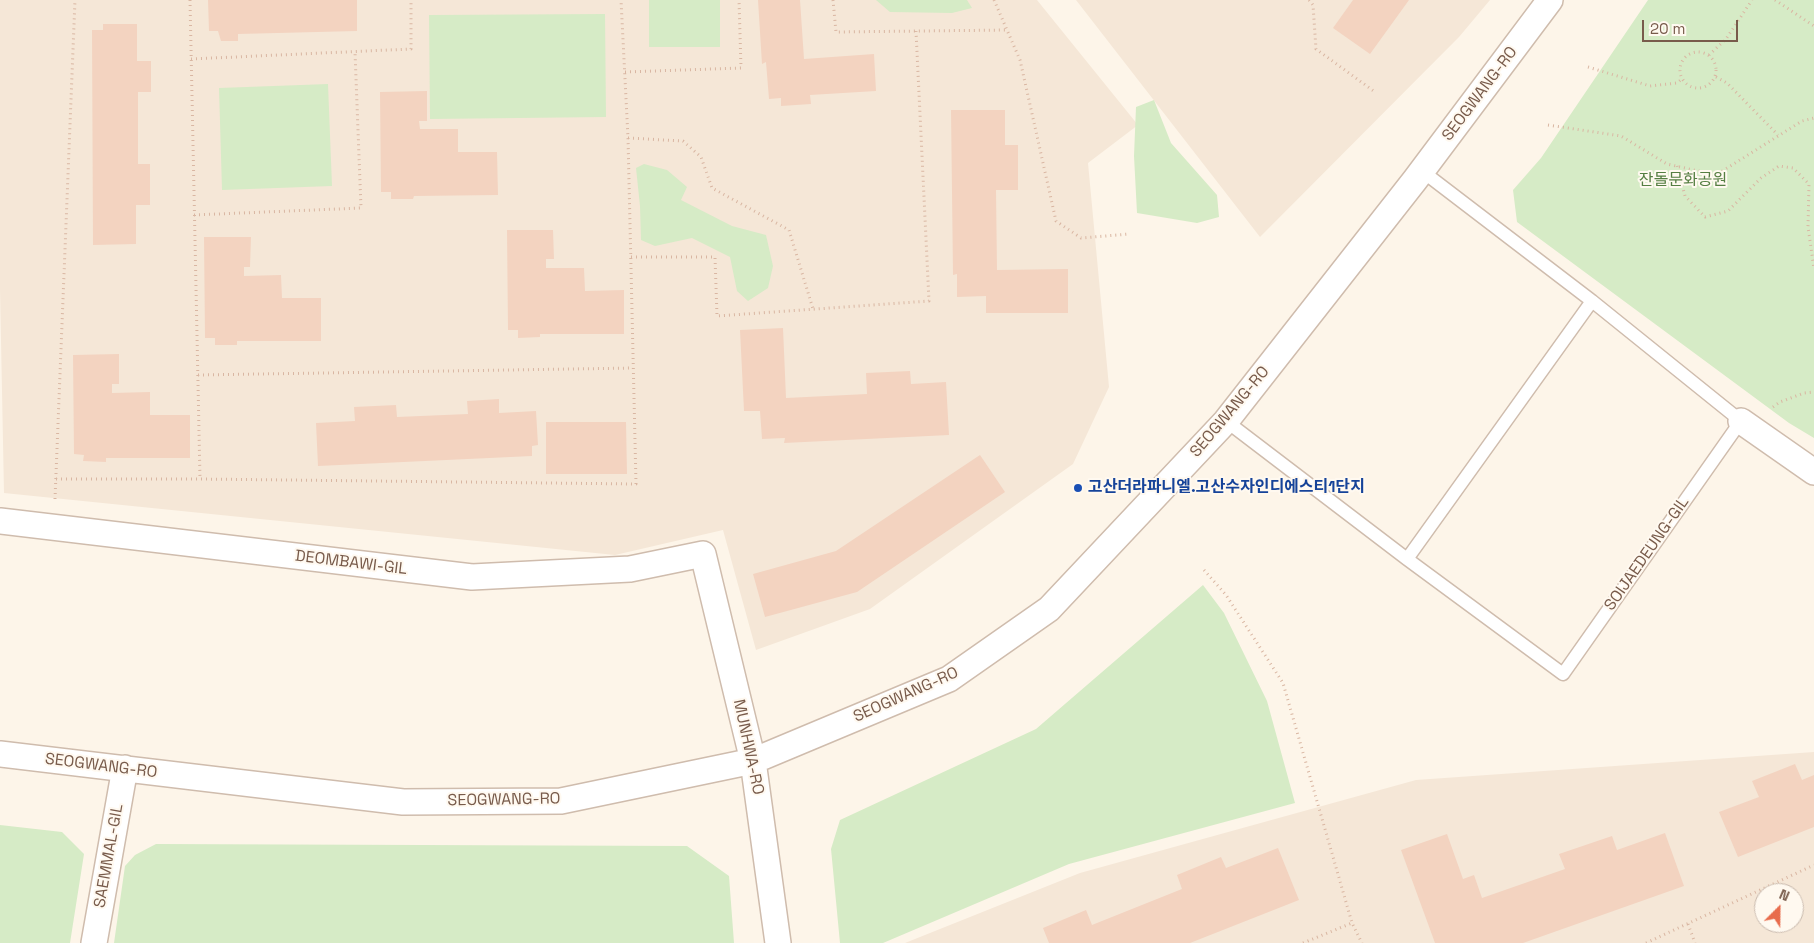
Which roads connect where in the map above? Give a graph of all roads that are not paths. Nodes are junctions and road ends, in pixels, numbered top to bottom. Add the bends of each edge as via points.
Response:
1 (1550, 0) edge
2 (1422, 171) junction
3 (1592, 301) junction
4 (1226, 421) junction
5 (1745, 423) junction
6 (1814, 472) edge
7 (0, 521) edge
8 (703, 554) joint
9 (1407, 559) junction
10 (0, 754) edge
11 (753, 761) junction
12 (124, 768) junction
13 (94, 943) edge
14 (778, 943) edge

1 - 2 street, SEOGWANG-RO
2 - 3 lane
2 - 4 street, SEOGWANG-RO
3 - 5 lane
3 - 9 lane
4 - 9 lane, SOIJAEDEUNG-GIL
4 - 11 street, SEOGWANG-RO via 1049,609 949,679
5 - 6 street
5 - 9 lane, SOIJAEDEUNG-GIL via 1563,674
7 - 8 street, DEOMBAWI-GIL via 472,577 630,569
8 - 11 street, MUNHWA-RO
10 - 12 street, SEOGWANG-RO
11 - 12 street, SEOGWANG-RO via 561,801 403,802
11 - 14 street, MUNHWA-RO
12 - 13 street, SAEMMAL-GIL

